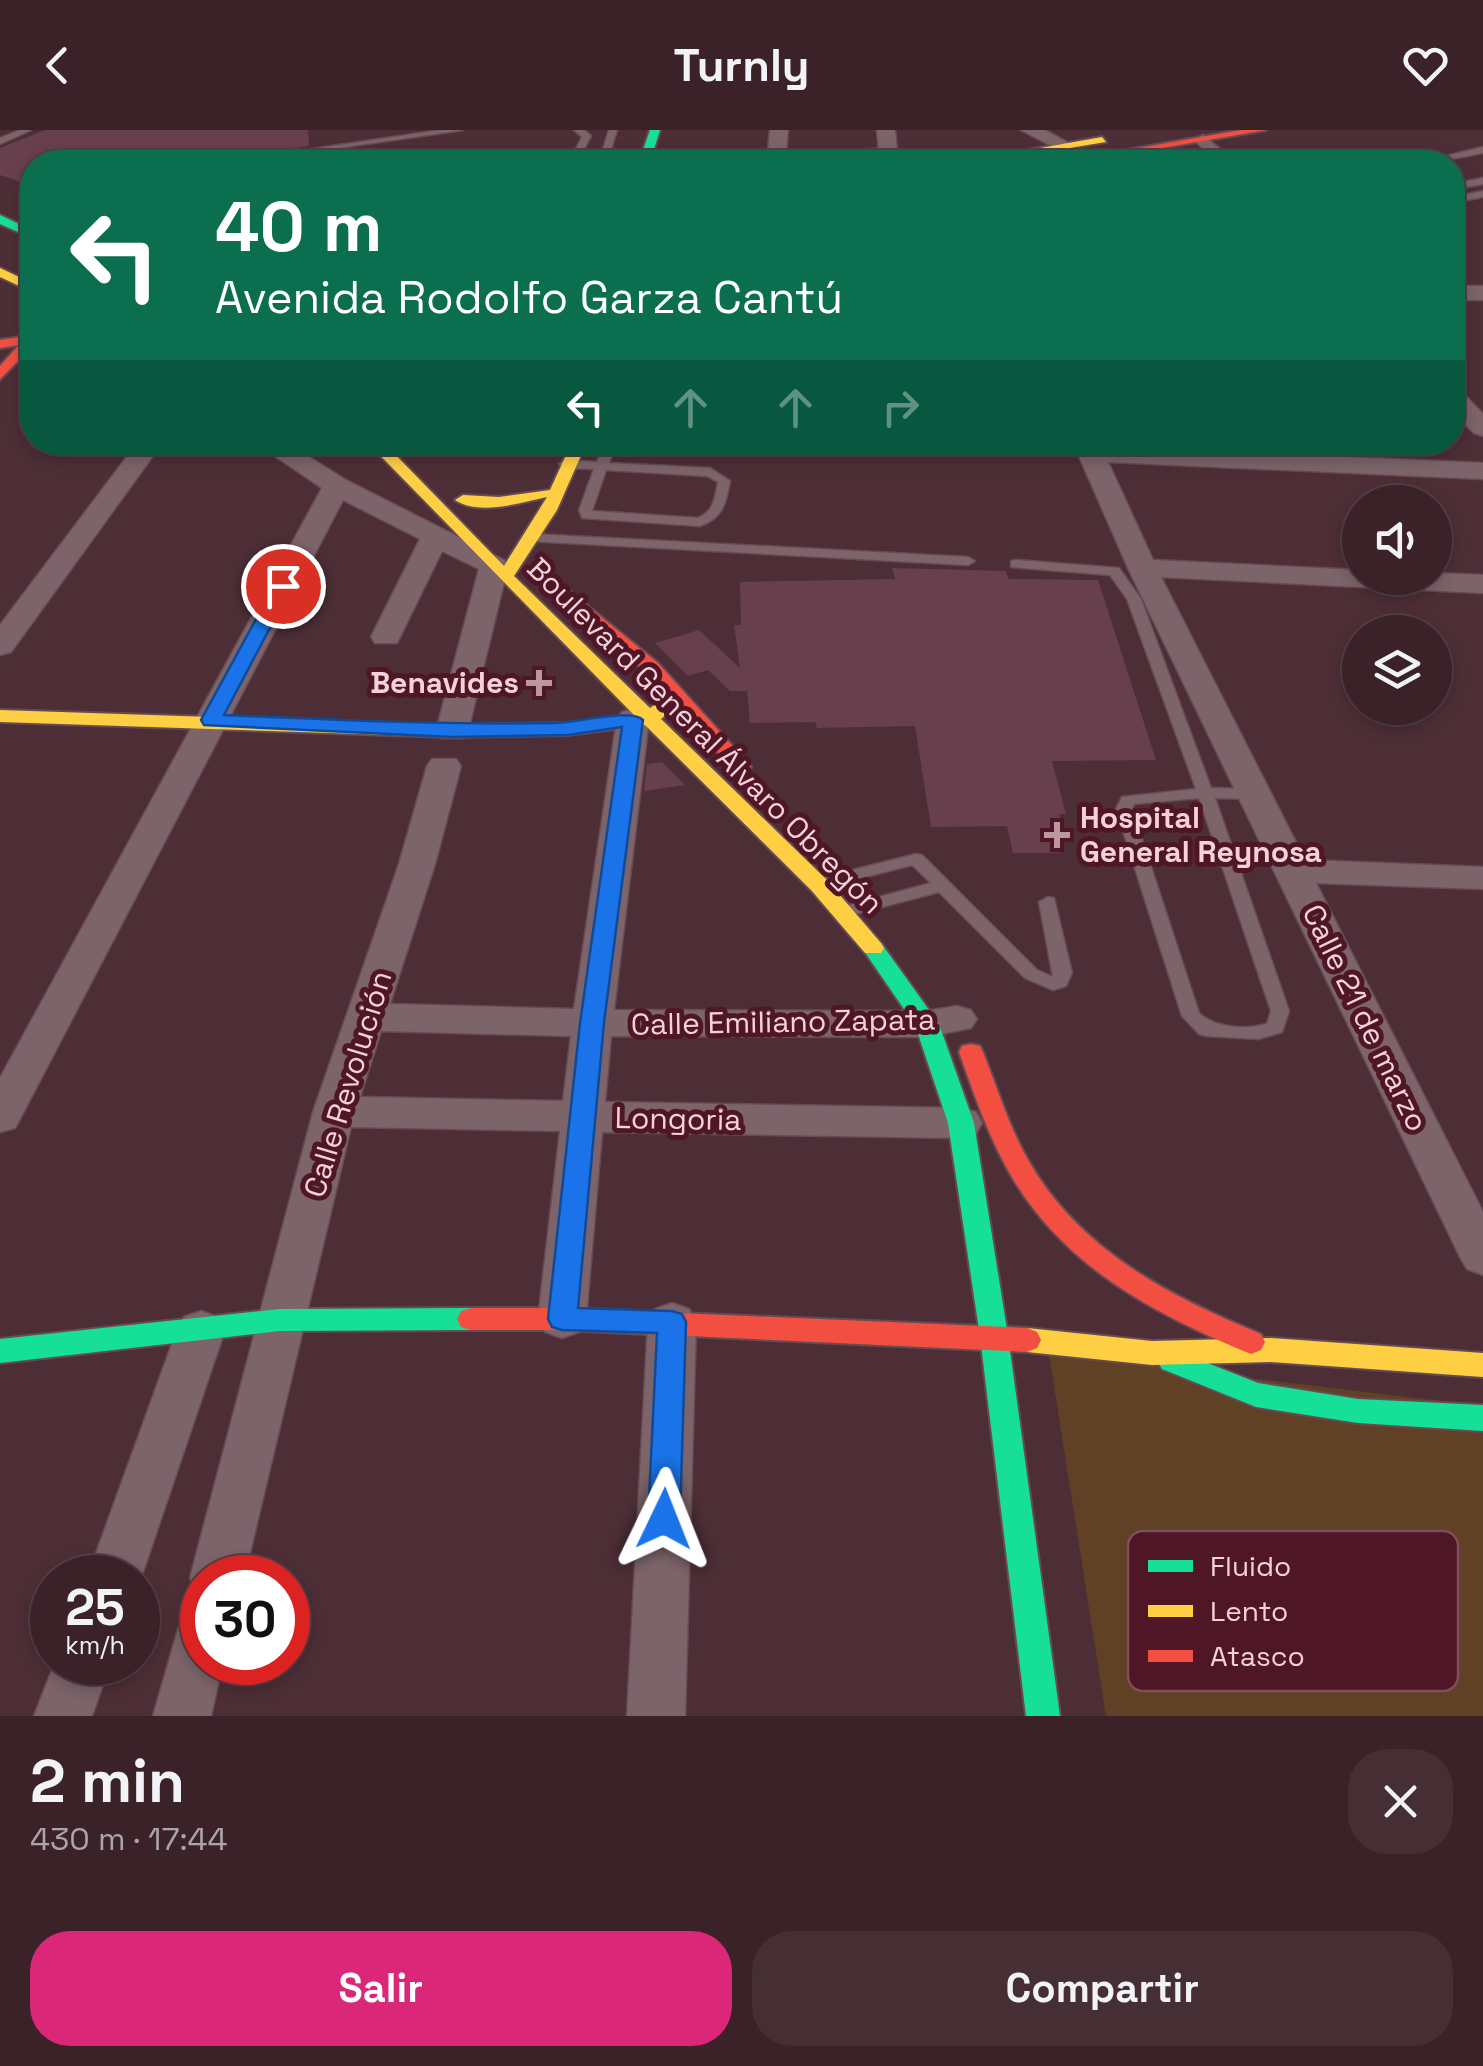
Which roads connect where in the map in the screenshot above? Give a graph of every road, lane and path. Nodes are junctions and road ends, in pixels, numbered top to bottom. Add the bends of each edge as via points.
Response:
1 (27, 130) edge
2 (459, 130) edge
3 (578, 130) edge
4 (1030, 130) edge
5 (1160, 130) edge
6 (1261, 130) edge
7 (1203, 140) junction
8 (0, 141) edge
9 (314, 150) edge
10 (579, 150) edge
11 (1058, 150) edge
12 (1080, 150) edge
13 (1104, 150) edge
14 (1214, 150) edge
15 (20, 352) edge
16 (0, 375) edge
17 (1465, 409) edge
18 (1483, 428) edge
19 (141, 455) edge
20 (287, 455) edge
21 (386, 455) edge
22 (413, 455) edge
23 (604, 455) edge
24 (1091, 455) edge
25 (1113, 455) edge
26 (562, 457) edge
27 (600, 465) junction
28 (1483, 472) edge
29 (337, 486) junction
30 (545, 493) junction
31 (463, 500) junction
32 (435, 536) junction
33 (520, 547) junction
34 (968, 560) dead end
35 (1016, 564) dead end
36 (1142, 568) junction
37 (496, 579) junction
38 (1483, 584) edge
39 (386, 637) dead end
40 (0, 646) edge
41 (680, 697) junction
42 (0, 716) edge
43 (640, 719) junction
44 (211, 720) junction
45 (440, 754) junction
46 (754, 781) dead end
47 (1205, 793) junction
48 (1256, 794) junction
49 (803, 837) dead end
50 (1292, 871) junction
51 (1483, 878) edge
52 (829, 882) junction
53 (944, 885) junction
54 (1048, 902) dead end
55 (855, 910) junction
56 (919, 972) dead end
57 (942, 1015) junction
58 (369, 1017) junction
59 (592, 1023) junction
60 (334, 1112) junction
61 (0, 1117) edge
62 (581, 1118) junction
63 (981, 1125) junction
64 (1483, 1257) edge
65 (562, 1319) junction
66 (280, 1320) junction
67 (672, 1322) junction
68 (202, 1330) junction
69 (994, 1336) junction
70 (1271, 1350) junction
71 (0, 1351) edge
72 (1152, 1353) junction
73 (1483, 1364) edge
74 (1483, 1418) edge
75 (122, 1555) edge
76 (222, 1555) edge
77 (74, 1685) edge
78 (191, 1685) edge
79 (63, 1716) edge
80 (170, 1716) edge
81 (184, 1716) edge
82 (656, 1716) edge
83 (1043, 1716) edge

1 - 8 lane
2 - 9 lane
3 - 10 lane via 587,136
4 - 11 street
5 - 12 main road
6 - 7 main road
7 - 13 main road
7 - 14 street
15 - 16 main road
17 - 18 street
19 - 40 street
20 - 29 street
21 - 37 main road, Boulevard General Álvaro Obregón
22 - 31 main road, Boulevard General Álvaro Obregón
23 - 27 lane
24 - 36 street, Calle 21 de marzo
25 - 28 street, Calle 21 de marzo
26 - 27 lane
26 - 30 main road
26 - 33 main road
27 - 27 lane via 720,476 719,510 700,522 588,515
29 - 32 street
29 - 44 street
30 - 31 main road via 499,502
30 - 33 main road
31 - 33 main road, Boulevard General Álvaro Obregón
32 - 37 street
32 - 39 street
33 - 34 lane
33 - 37 main road
33 - 41 main road, Boulevard General Álvaro Obregón
35 - 47 lane via 1104,568 1119,575 1134,599
36 - 38 street
36 - 48 street, Calle 21 de marzo
37 - 43 main road, Boulevard General Álvaro Obregón
37 - 45 street, Calle Revolución
41 - 43 main road
41 - 46 main road, Boulevard General Álvaro Obregón
42 - 44 main road
43 - 45 main road
43 - 52 main road, Boulevard General Álvaro Obregón
43 - 59 street
44 - 45 main road
44 - 61 street
45 - 58 street, Calle Revolución
47 - 47 lane via 1280,1010 1275,1028 1259,1033 1206,1030 1191,1016 1124,809 1140,797
47 - 48 lane
48 - 50 street, Calle 21 de marzo
49 - 52 main road, Boulevard General Álvaro Obregón
50 - 51 street
50 - 64 street, Calle 21 de marzo
52 - 53 lane via 916,859
52 - 55 main road, Boulevard General Álvaro Obregón
53 - 54 lane via 1031,974 1053,984 1063,973
53 - 55 lane
55 - 56 main road, Boulevard General Álvaro Obregón
55 - 57 main road, Boulevard General Álvaro Obregón via 884,962
57 - 59 street, Calle Emiliano Zapata
57 - 63 main road, Boulevard General Álvaro Obregón
57 - 63 main road, Boulevard General Álvaro Obregón
58 - 59 street, Calle Emiliano Zapata
58 - 60 street, Calle Revolución
59 - 62 street
60 - 62 street, Longoria
60 - 66 street, Calle Revolución
62 - 63 street, Longoria
62 - 65 street
63 - 69 main road, Boulevard General Álvaro Obregón
63 - 70 main road via 1077,1241 1118,1278 1184,1316
65 - 66 main road
65 - 67 main road
66 - 68 main road
66 - 76 street, Calle Revolución
67 - 69 main road
67 - 82 street
68 - 71 main road
68 - 75 street
69 - 72 main road
69 - 83 main road, Boulevard General Álvaro Obregón
70 - 72 main road
70 - 73 main road
72 - 74 main road via 1256,1395 1358,1411
77 - 79 street
78 - 81 street
80 - 81 street

